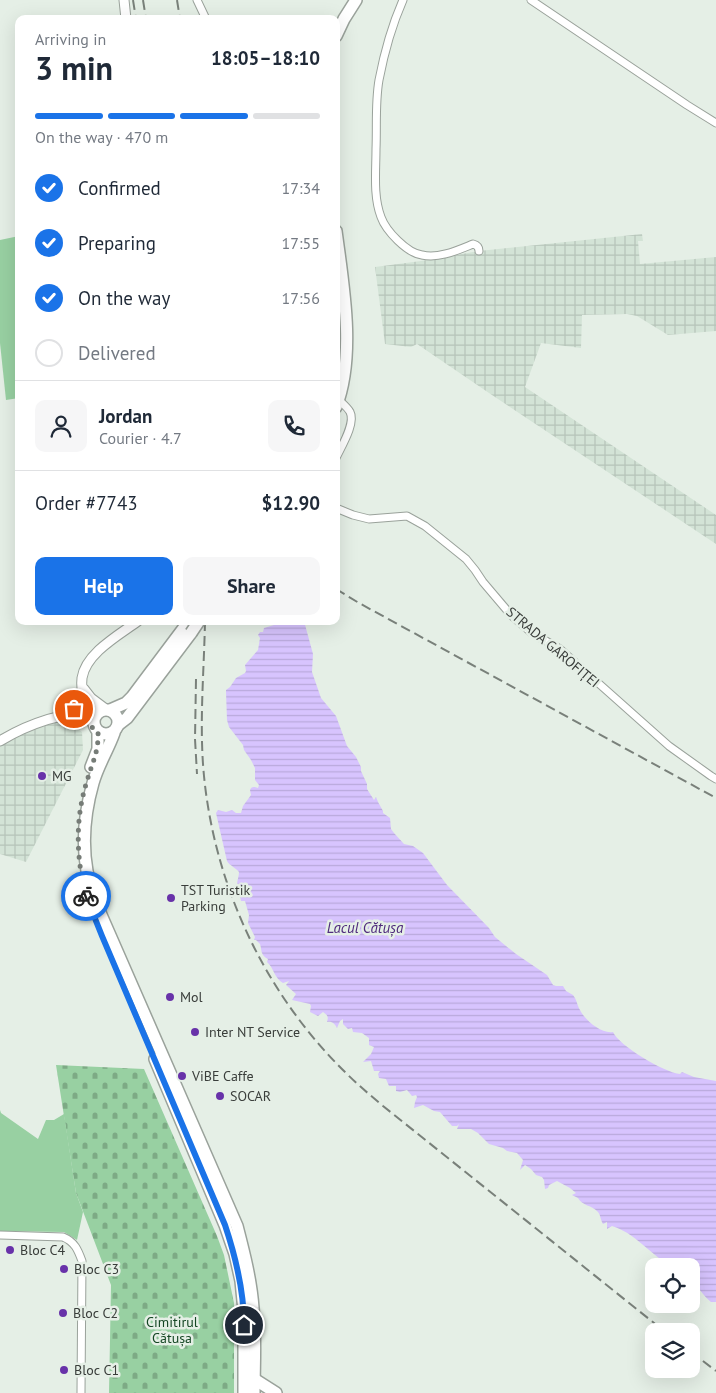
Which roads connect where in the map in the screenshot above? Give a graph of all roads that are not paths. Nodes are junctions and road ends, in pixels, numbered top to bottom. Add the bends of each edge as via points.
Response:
1 (124, 0) edge
2 (197, 0) edge
3 (356, 0) edge
4 (403, 0) edge
5 (531, 0) edge
6 (126, 15) edge
7 (204, 15) edge
8 (340, 28) edge
9 (716, 123) edge
10 (479, 251) dead end
11 (340, 266) edge
12 (340, 395) edge
13 (340, 405) edge
14 (340, 449) edge
15 (340, 509) edge
16 (132, 625) edge
17 (189, 626) edge
18 (82, 684) junction
19 (106, 710) junction
20 (88, 711) junction
21 (68, 714) junction
22 (96, 729) junction
23 (116, 729) junction
24 (0, 740) edge
25 (716, 779) edge
26 (0, 1235) edge
27 (254, 1379) junction
28 (81, 1393) edge
29 (244, 1393) edge
30 (254, 1393) edge
31 (276, 1393) edge

1 - 6 street
2 - 7 street
3 - 8 highway
4 - 10 street via 381,68 378,92 376,192 381,219 404,247 423,256 439,255 473,244
5 - 9 street
11 - 12 highway via 347,328
13 - 14 street via 351,413 352,421
15 - 25 street, STRADA GAROFIȚEI via 369,520 407,516 425,526 466,559 511,615 560,650 669,746
16 - 18 street via 97,652 84,670
17 - 19 highway via 132,697 126,703
17 - 23 highway via 128,718
18 - 19 street via 88,695
18 - 20 street
18 - 21 street via 80,701
19 - 20 street
19 - 22 highway via 96,715
19 - 23 highway via 116,714
20 - 21 street
20 - 22 street
21 - 22 street
21 - 24 street
22 - 23 highway via 104,735
22 - 29 highway via 98,749 87,780 78,826 80,873 92,915 222,1216 235,1254 244,1311
23 - 27 highway via 89,802 85,841 87,872 109,933 237,1226 254,1310
26 - 28 street via 63,1237 77,1247 82,1261
27 - 30 highway
27 - 31 highway

